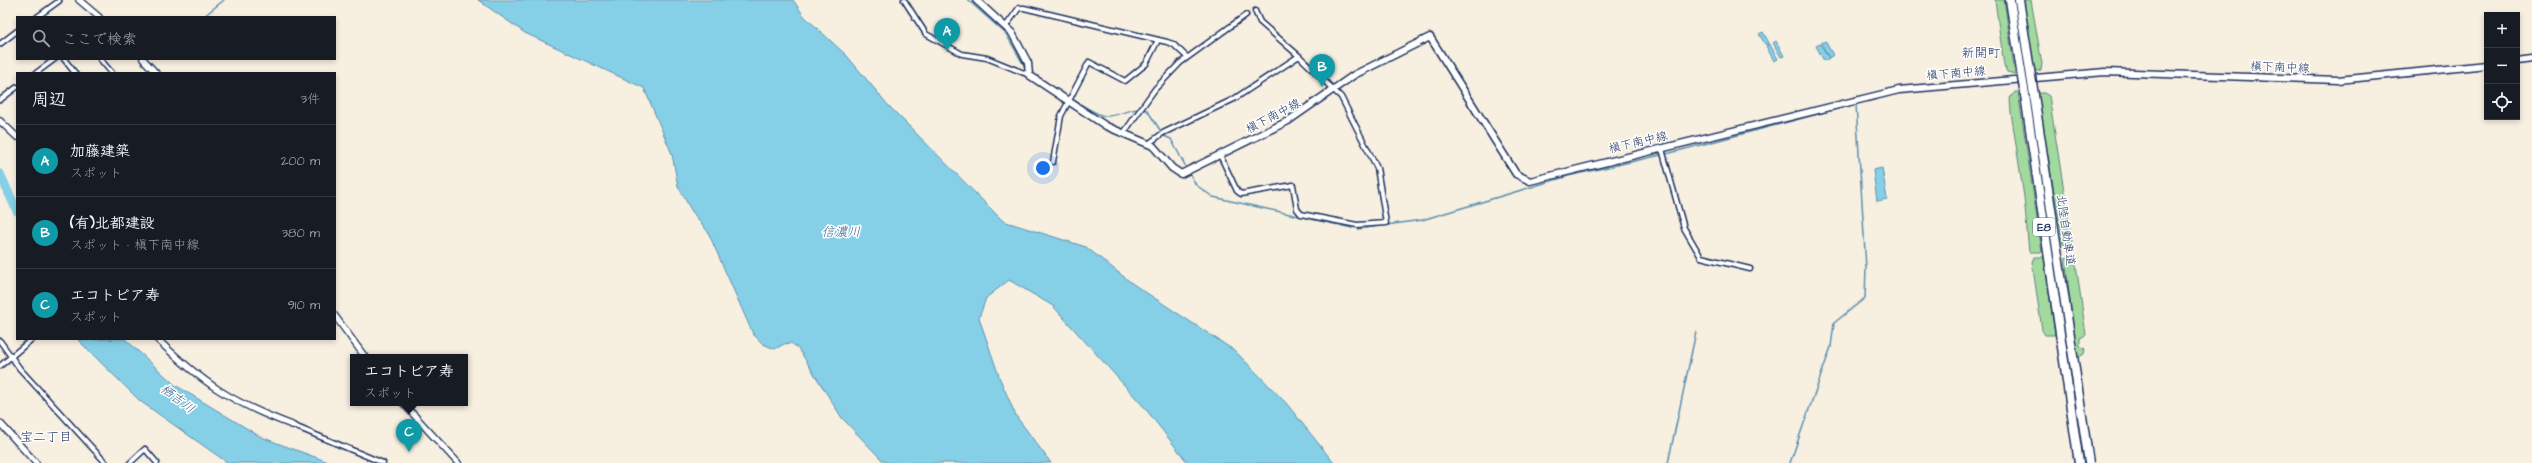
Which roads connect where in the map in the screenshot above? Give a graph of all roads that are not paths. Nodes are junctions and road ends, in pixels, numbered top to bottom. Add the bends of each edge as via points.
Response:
1 (79, 0) edge
2 (904, 0) edge
3 (976, 0) edge
4 (2010, 0) edge
5 (2018, 0) edge
6 (59, 1) edge
7 (1254, 11) dead end
8 (1246, 15) dead end
9 (38, 16) edge
10 (98, 16) edge
11 (1006, 26) junction
12 (16, 32) edge
13 (1158, 40) junction
14 (0, 44) edge
15 (1299, 56) junction
16 (1187, 57) junction
17 (2531, 57) edge
18 (54, 60) edge
19 (65, 60) edge
20 (101, 60) edge
21 (144, 60) edge
22 (2520, 60) edge
23 (2484, 65) edge
24 (38, 72) edge
25 (74, 72) edge
26 (111, 72) edge
27 (155, 72) edge
28 (1029, 75) junction
29 (16, 89) edge
30 (1334, 90) junction
31 (0, 100) edge
32 (1070, 102) junction
33 (0, 121) edge
34 (1123, 134) junction
35 (16, 136) edge
36 (1148, 144) junction
37 (1662, 149) junction
38 (1220, 155) junction
39 (1053, 162) dead end
40 (1750, 269) dead end
41 (336, 317) edge
42 (31, 340) edge
43 (158, 340) edge
44 (0, 341) edge
45 (363, 354) edge
46 (10, 357) junction
47 (0, 366) edge
48 (406, 406) edge
49 (0, 423) edge
50 (292, 425) joint
51 (36, 463) edge
52 (106, 463) edge
53 (130, 463) edge
54 (157, 463) edge
55 (383, 463) edge
56 (458, 463) edge
57 (2079, 463) edge
58 (2089, 463) edge

1 - 10 street
2 - 28 street via 926,34 962,54 987,58
3 - 11 main road
4 - 57 highway, 北陸自動車道 / E8, bridge
5 - 58 highway, 北陸自動車道 / E8, bridge
6 - 9 street
7 - 15 street via 1260,22
8 - 16 street
11 - 13 street via 1019,8 1024,8
11 - 28 main road via 1028,64
12 - 14 street
13 - 16 street via 1173,44
13 - 32 street via 1146,64 1125,81 1089,62
15 - 30 street
15 - 36 street via 1234,99 1163,133
16 - 34 street via 1155,89
17 - 22 main road
18 - 24 street
19 - 25 street
20 - 26 street
21 - 27 street
23 - 37 main road, 槇下南中線 via 2354,80 2105,72 1944,85 1883,93
28 - 32 main road, 槇下南中線
29 - 31 street
30 - 37 main road, 槇下南中線 via 1362,70 1430,37 1516,174 1525,180 1537,180
30 - 38 main road, 槇下南中線 via 1288,121
30 - 38 street via 1374,158 1379,172 1386,223 1357,225 1301,214 1297,209 1293,185 1241,194 1237,191
32 - 34 main road, 槇下南中線
32 - 39 street via 1060,121
33 - 35 street
34 - 36 main road, 槇下南中線
36 - 38 main road, 槇下南中線 via 1157,149 1172,168 1181,174
37 - 40 street via 1684,228 1701,257
41 - 45 street
42 - 46 street
43 - 50 street via 189,370 216,390 254,410
44 - 46 street
46 - 47 street
46 - 52 street
48 - 56 street
49 - 51 street
50 - 55 street
53 - 54 street via 145,449

